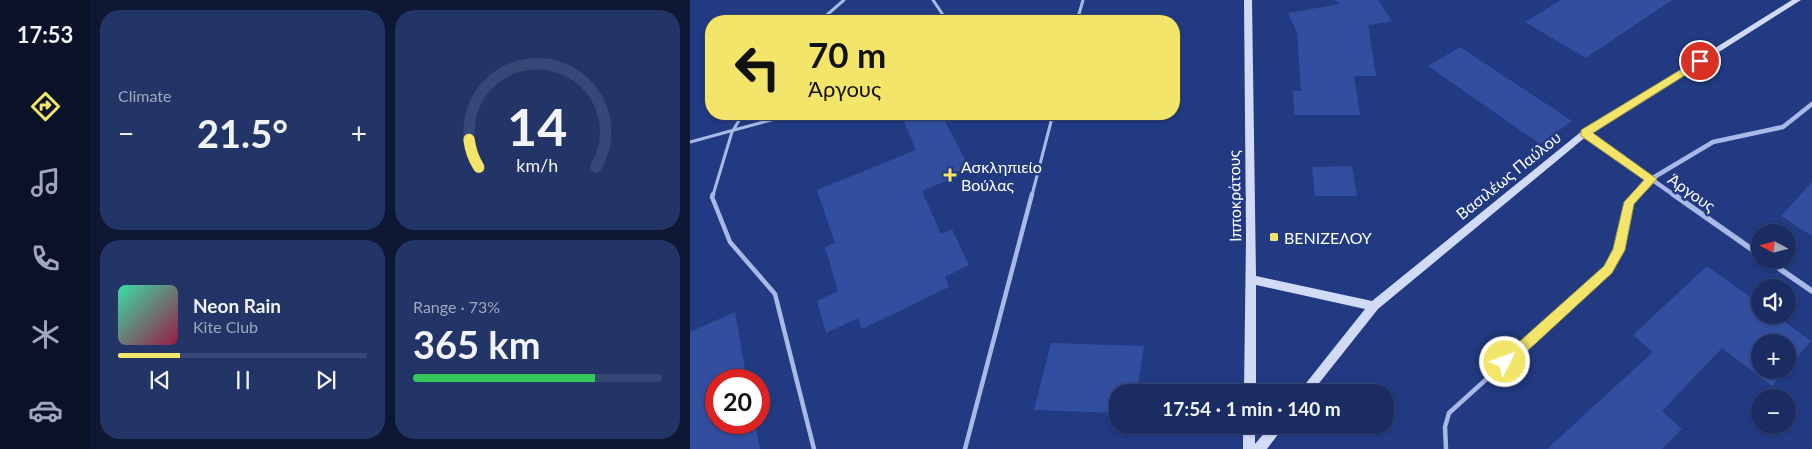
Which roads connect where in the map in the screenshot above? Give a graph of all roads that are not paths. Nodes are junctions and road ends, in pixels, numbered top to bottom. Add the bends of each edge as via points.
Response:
1 (844, 0) edge
2 (933, 0) edge
3 (1083, 0) edge
4 (1248, 0) edge
5 (1798, 0) edge
6 (827, 15) edge
7 (943, 15) edge
8 (1079, 15) edge
9 (1812, 104) edge
10 (739, 120) edge
11 (773, 120) edge
12 (1051, 120) edge
13 (732, 132) junction
14 (1585, 133) junction
15 (690, 142) edge
16 (1651, 179) junction
17 (1751, 249) edge
18 (1780, 269) edge
19 (1251, 279) junction
20 (1812, 291) edge
21 (1374, 306) junction
22 (1250, 384) edge
23 (1311, 384) edge
24 (1249, 434) edge
25 (1272, 434) edge
26 (814, 449) edge
27 (965, 449) edge
28 (1249, 449) edge
29 (1260, 449) edge
30 (1446, 449) edge

1 - 6 lane
2 - 7 lane
3 - 8 lane
4 - 19 street, Ιπποκράτους
5 - 14 street, Βασιλέως Παύλου
9 - 16 street via 1783,126 1713,142
10 - 13 lane
11 - 13 lane
12 - 27 lane
13 - 15 lane
13 - 26 lane via 712,197 730,242 775,294
14 - 16 street, Άργους
14 - 21 street, Βασιλέως Παύλου
16 - 17 street, Άργους
16 - 30 lane via 1629,202 1619,250 1608,269 1449,413 1445,427
18 - 20 street
19 - 21 street
19 - 22 street, Ιπποκράτους
21 - 23 street, Βασιλέως Παύλου
24 - 28 street
25 - 29 street

